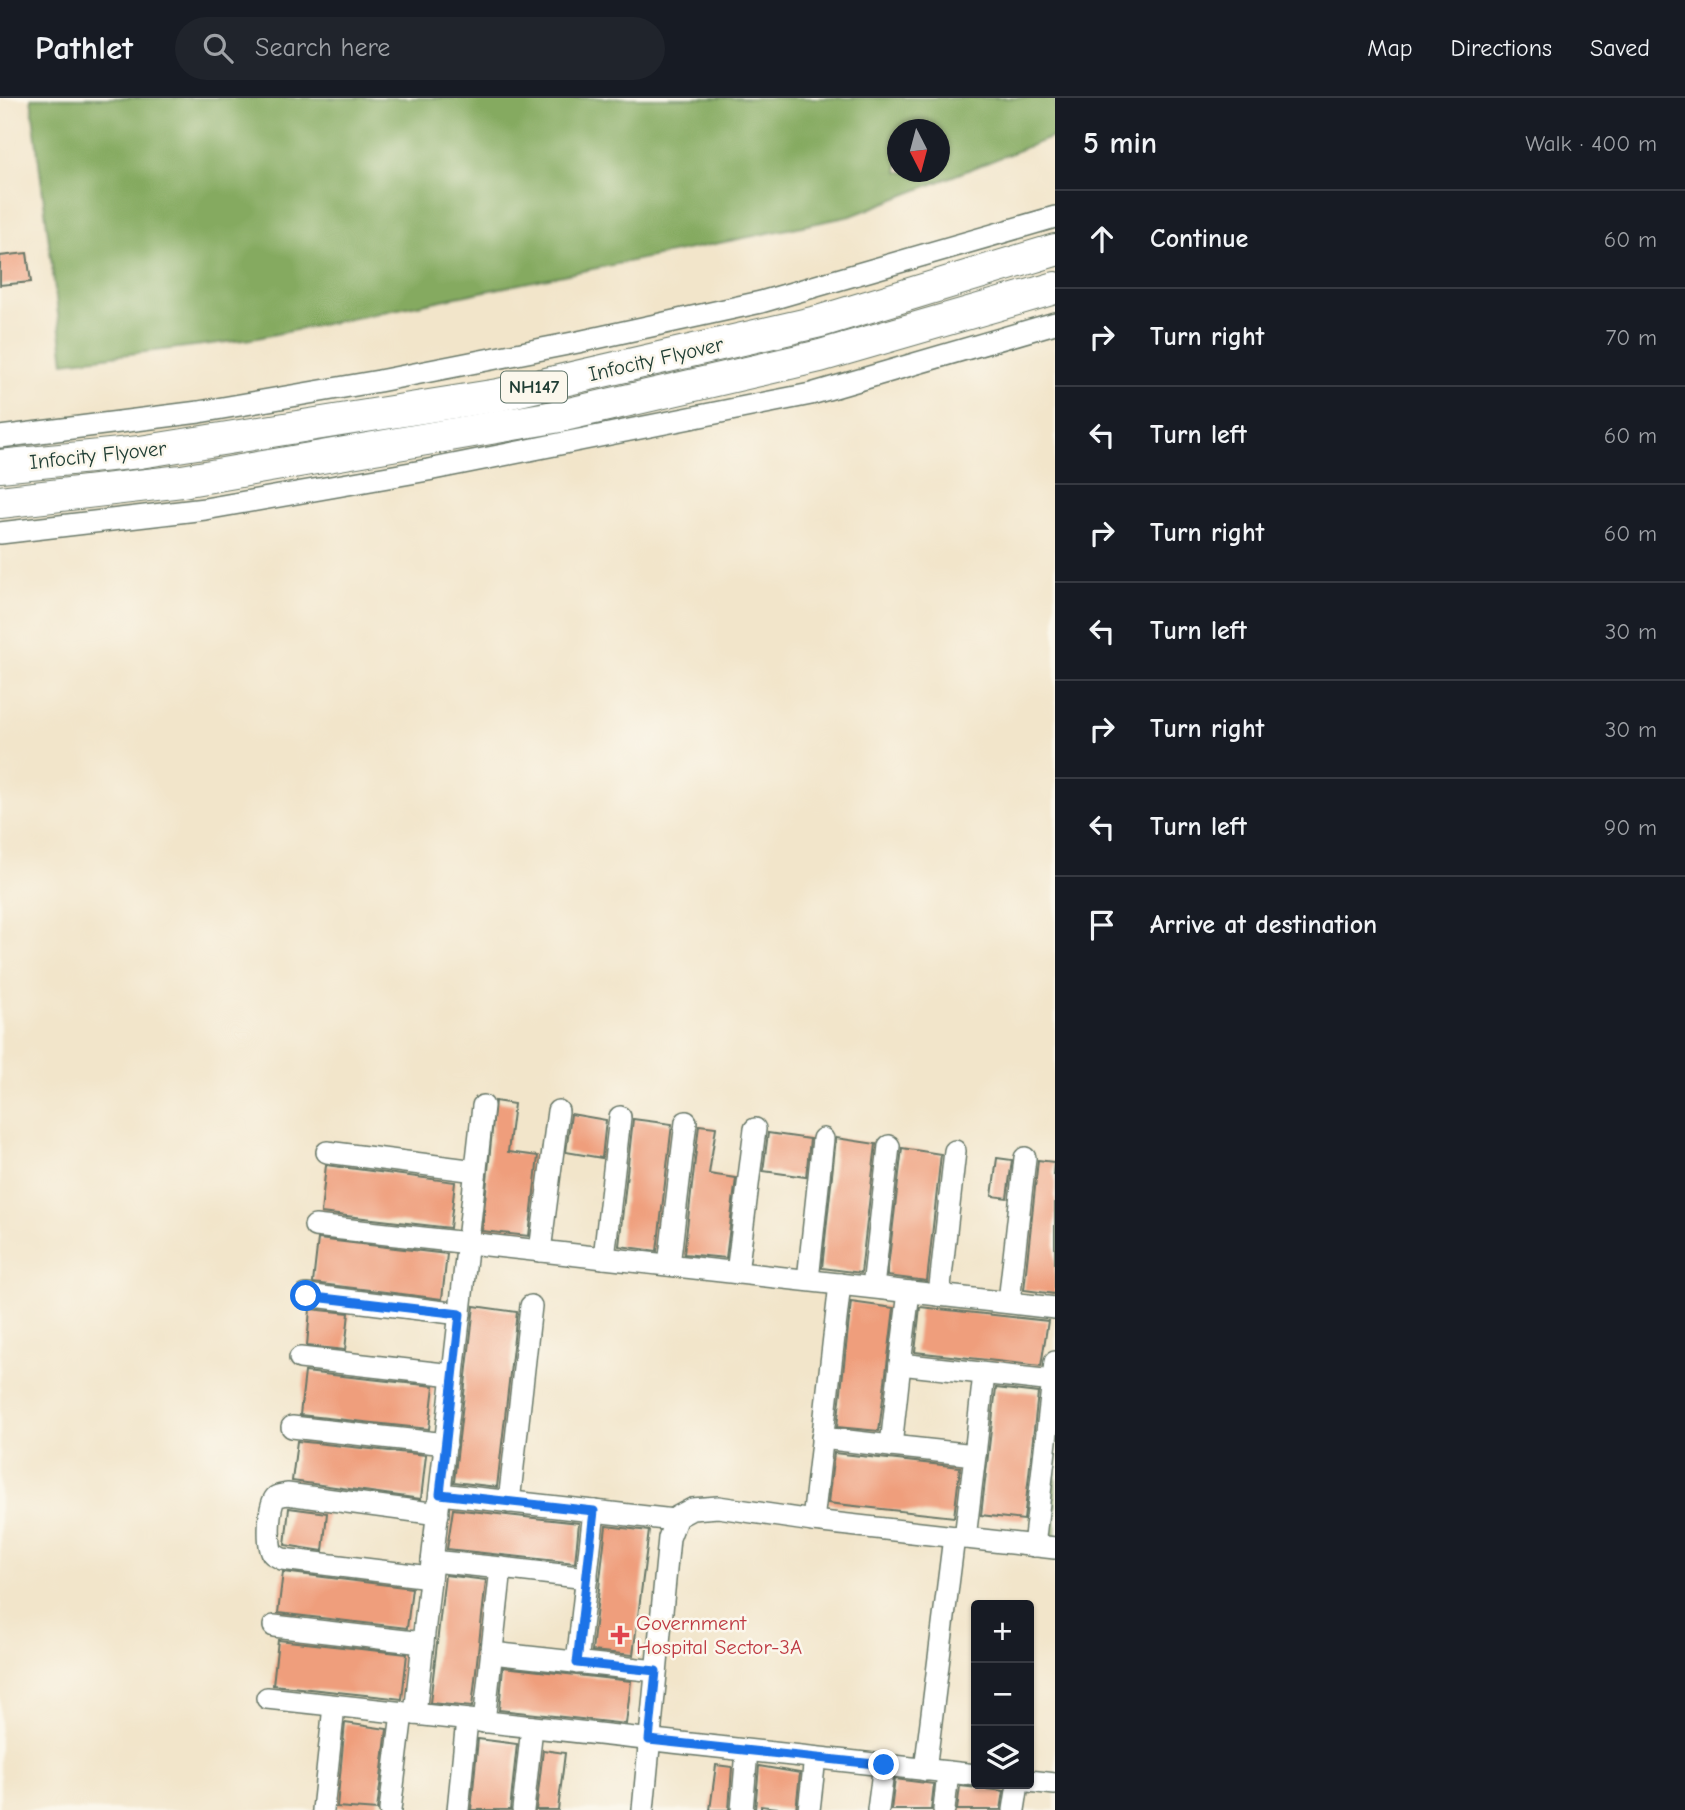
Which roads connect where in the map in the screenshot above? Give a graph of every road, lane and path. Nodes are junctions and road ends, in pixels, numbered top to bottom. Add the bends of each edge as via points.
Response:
1 (1055, 217) edge
2 (1055, 250) edge
3 (1055, 288) edge
4 (1055, 323) edge
5 (0, 437) edge
6 (0, 466) edge
7 (0, 502) edge
8 (0, 533) edge
9 (483, 1106) dead end
10 (558, 1111) dead end
11 (620, 1117) dead end
12 (686, 1122) dead end
13 (755, 1129) dead end
14 (824, 1139) dead end
15 (889, 1146) dead end
16 (955, 1151) dead end
17 (327, 1152) dead end
18 (1025, 1158) dead end
19 (476, 1171) junction
20 (315, 1226) dead end
21 (468, 1243) junction
22 (540, 1251) junction
23 (604, 1258) junction
24 (669, 1265) junction
25 (737, 1273) junction
26 (808, 1280) junction
27 (840, 1284) junction
28 (873, 1287) junction
29 (909, 1292) junction
30 (939, 1295) junction
31 (306, 1296) dead end
32 (1009, 1302) junction
33 (531, 1306) dead end
34 (1055, 1308) edge
35 (460, 1314) junction
36 (300, 1358) dead end
37 (901, 1364) junction
38 (1054, 1372) edge
39 (984, 1374) junction
40 (453, 1375) junction
41 (292, 1427) dead end
42 (822, 1438) junction
43 (446, 1444) junction
44 (891, 1446) junction
45 (975, 1455) junction
46 (509, 1502) junction
47 (439, 1504) junction
48 (594, 1511) junction
49 (674, 1520) junction
50 (813, 1521) junction
51 (960, 1537) junction
52 (1044, 1547) edge
53 (501, 1568) junction
54 (431, 1569) junction
55 (587, 1578) junction
56 (274, 1626) dead end
57 (423, 1643) junction
58 (492, 1653) junction
59 (577, 1663) junction
60 (656, 1671) junction
61 (267, 1698) dead end
62 (334, 1706) junction
63 (409, 1714) junction
64 (475, 1721) junction
65 (532, 1727) junction
66 (649, 1740) junction
67 (747, 1751) junction
68 (815, 1758) junction
69 (884, 1765) junction
70 (925, 1770) junction
71 (948, 1772) junction
72 (971, 1774) edge
73 (1034, 1782) edge
74 (1055, 1784) edge
75 (1017, 1789) edge
76 (323, 1810) edge
77 (390, 1810) edge
78 (458, 1810) edge
79 (523, 1810) edge
80 (643, 1810) edge
81 (742, 1810) edge
82 (809, 1810) edge
83 (878, 1810) edge
84 (944, 1810) edge
85 (1014, 1810) edge

1 - 5 street via 761,302 578,342 212,410
2 - 6 highway, Infocity Flyover / NH147 via 821,321 498,396 139,452
3 - 7 highway, Infocity Flyover / NH147 via 820,356 560,416 182,481
4 - 8 street via 811,394 205,509
9 - 19 street
10 - 22 street
11 - 23 street
12 - 24 street
13 - 25 street
14 - 26 street
15 - 28 street
16 - 30 street
17 - 19 street
18 - 32 street
19 - 21 street
20 - 21 street
21 - 22 street
21 - 35 street
22 - 23 street
23 - 24 street
24 - 25 street
25 - 26 street
26 - 27 street
27 - 28 street
27 - 42 street
28 - 29 street
29 - 30 street
29 - 37 street
30 - 32 street
31 - 35 street
32 - 34 street
33 - 46 street
35 - 40 street
36 - 40 street
37 - 39 street
37 - 44 street
38 - 39 street
38 - 52 street
39 - 45 street
40 - 43 street
41 - 43 street
42 - 44 street
42 - 50 street
43 - 47 street
44 - 45 street
45 - 51 street
46 - 47 street
46 - 48 street
47 - 54 street
47 - 54 street via 287,1494 273,1500 272,1507 268,1540 273,1555 282,1559
48 - 49 street
48 - 55 street
49 - 50 street via 692,1509 718,1507
49 - 60 street
50 - 51 street
51 - 52 street
51 - 70 street
53 - 54 street
53 - 55 street
53 - 58 street
54 - 57 street
55 - 59 street
56 - 57 street
57 - 63 street
58 - 59 street
58 - 64 street
59 - 60 street
60 - 66 street
61 - 62 street
62 - 63 street
62 - 76 street
63 - 64 street
63 - 77 street
64 - 65 street
64 - 78 street
65 - 66 street
65 - 79 street
66 - 67 street
66 - 80 street
67 - 68 street
67 - 81 street
68 - 69 street
68 - 82 street
69 - 70 street
69 - 83 street
70 - 71 street
71 - 72 street
71 - 84 street
73 - 74 street
75 - 85 street

